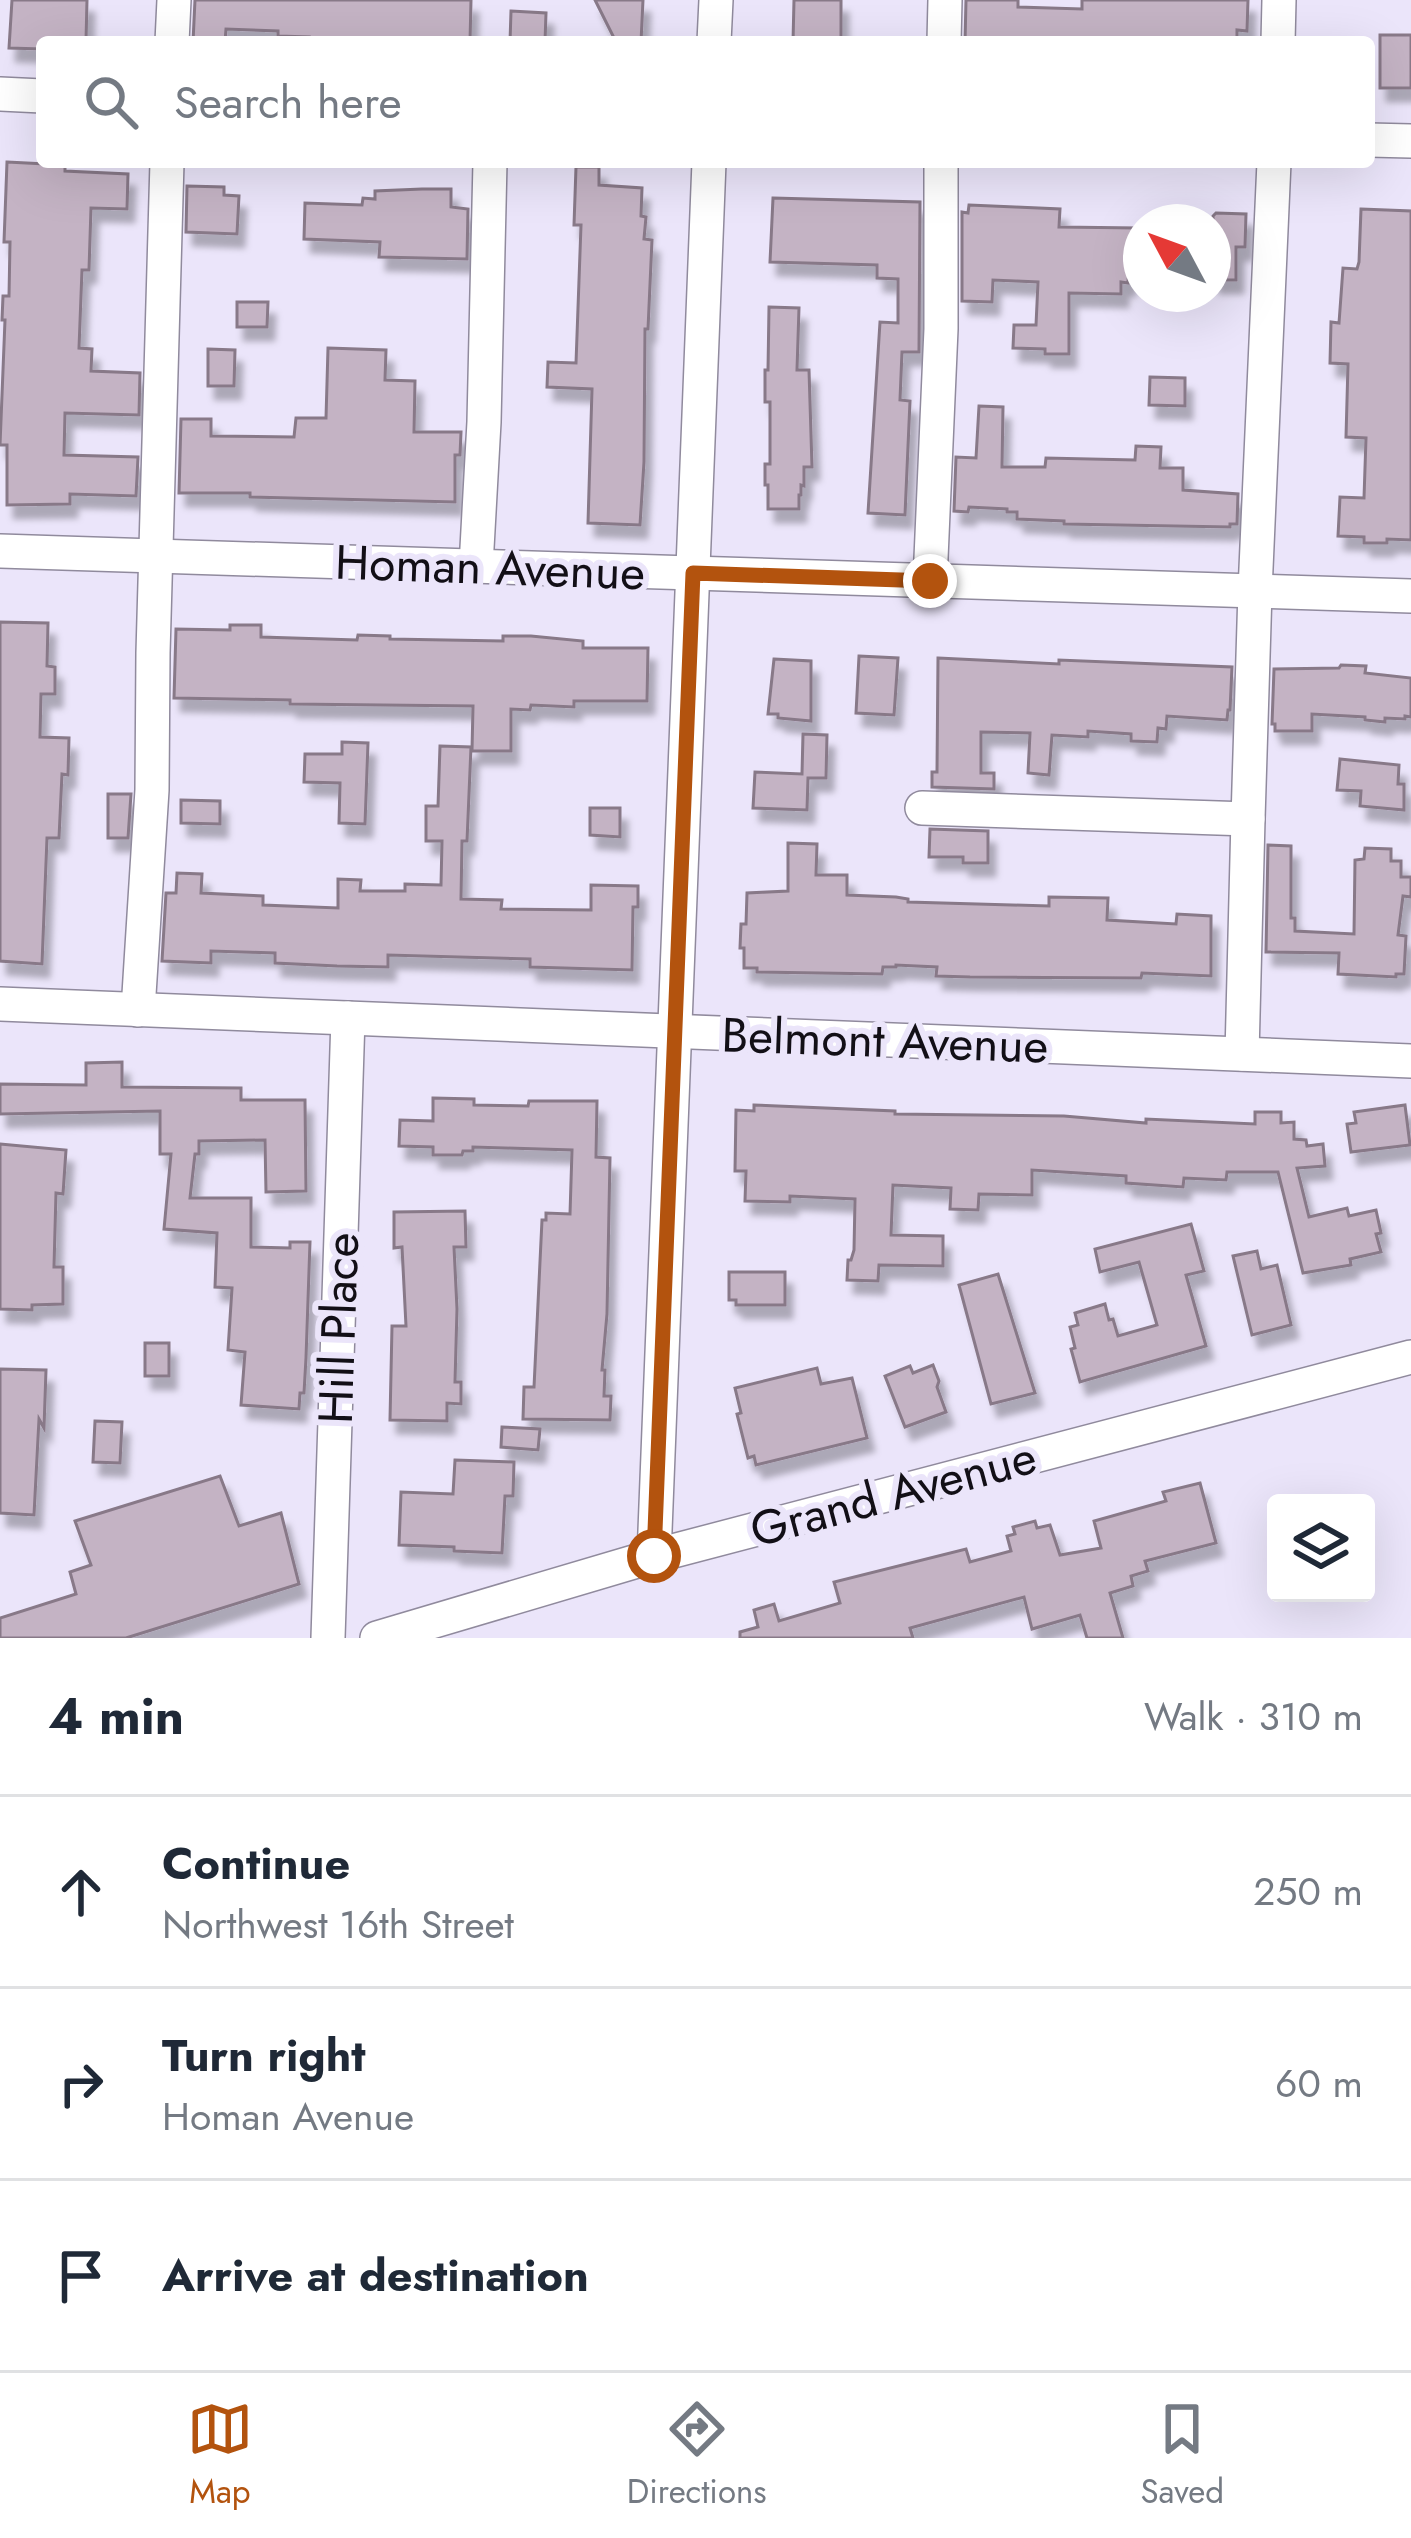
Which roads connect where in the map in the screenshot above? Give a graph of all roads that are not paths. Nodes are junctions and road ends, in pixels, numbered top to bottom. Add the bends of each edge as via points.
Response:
1 (174, 0) edge
2 (716, 0) edge
3 (945, 0) edge
4 (1279, 0) edge
5 (172, 36) edge
6 (714, 36) edge
7 (944, 36) edge
8 (1278, 36) edge
9 (0, 94) edge
10 (36, 96) edge
11 (1375, 140) edge
12 (1411, 141) edge
13 (167, 168) edge
14 (490, 168) edge
15 (709, 168) edge
16 (941, 168) edge
17 (1274, 168) edge
18 (0, 551) edge
19 (156, 556) junction
20 (476, 566) junction
21 (693, 573) junction
22 (930, 581) junction
23 (1255, 591) junction
24 (1411, 596) edge
25 (922, 808) dead end
26 (1248, 819) junction
27 (0, 1004) edge
28 (138, 1010) junction
29 (348, 1018) junction
30 (675, 1031) junction
31 (1242, 1054) junction
32 (1411, 1061) edge
33 (1411, 1357) edge
34 (654, 1556) junction
35 (328, 1638) edge
36 (377, 1638) edge

1 - 5 street
2 - 6 street
3 - 7 street
4 - 8 street
9 - 10 street
11 - 12 street
13 - 19 street
14 - 20 street
15 - 21 street
16 - 22 street
17 - 23 street
18 - 19 street, Homan Avenue
19 - 20 street, Homan Avenue
19 - 28 street
20 - 21 street, Homan Avenue
21 - 22 street, Homan Avenue
21 - 30 street
22 - 23 street, Homan Avenue
23 - 24 street, Homan Avenue
23 - 26 street
25 - 26 street
26 - 31 street
27 - 28 street, Belmont Avenue
28 - 29 street, Belmont Avenue
29 - 30 street, Belmont Avenue
29 - 35 street, Hill Place
30 - 31 street, Belmont Avenue
30 - 34 street
31 - 32 street, Belmont Avenue
33 - 34 street, Grand Avenue
34 - 36 street, Grand Avenue

